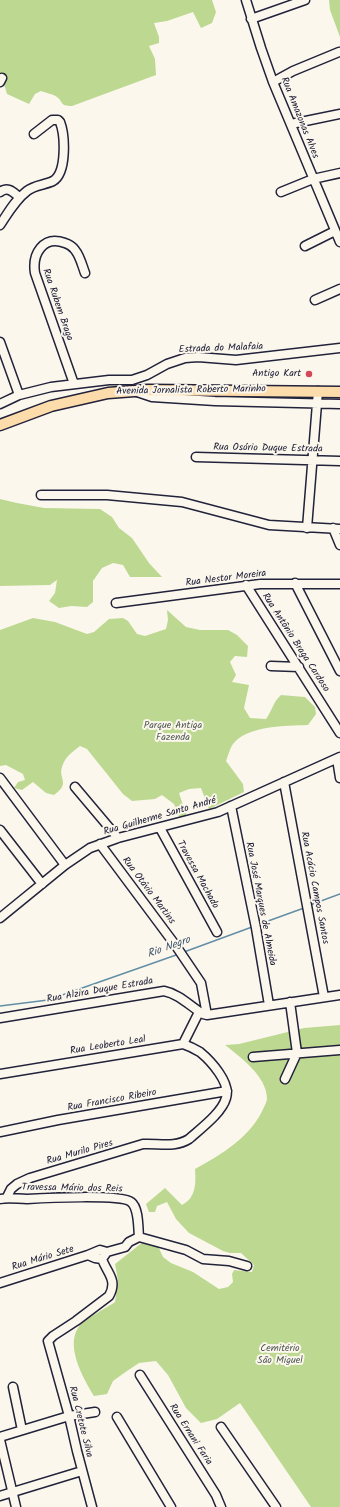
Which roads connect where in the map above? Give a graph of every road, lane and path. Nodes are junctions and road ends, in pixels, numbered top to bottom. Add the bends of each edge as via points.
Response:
1 (246, 0) edge
2 (305, 0) edge
3 (251, 19) junction
4 (339, 52) dead end
5 (273, 82) junction
6 (340, 114) edge
7 (291, 124) junction
8 (34, 134) dead end
9 (340, 173) edge
10 (313, 179) junction
11 (0, 192) edge
12 (281, 192) dead end
13 (19, 197) junction
14 (0, 225) edge
15 (335, 231) junction
16 (340, 242) edge
17 (305, 246) dead end
18 (84, 273) dead end
19 (340, 289) edge
20 (315, 300) dead end
21 (0, 342) edge
22 (340, 348) edge
23 (132, 380) junction
24 (74, 384) junction
25 (133, 391) junction
26 (318, 391) junction
27 (340, 392) edge
28 (19, 395) junction
29 (317, 403) junction
30 (0, 404) edge
31 (340, 404) edge
32 (0, 425) edge
33 (196, 457) dead end
34 (313, 460) junction
35 (340, 461) edge
36 (41, 495) dead end
37 (307, 528) junction
38 (337, 528) edge
39 (340, 545) edge
40 (295, 583) junction
41 (340, 584) edge
42 (246, 585) junction
43 (116, 603) dead end
44 (271, 666) dead end
45 (299, 667) junction
46 (340, 671) edge
47 (340, 733) edge
48 (338, 758) edge
49 (0, 778) edge
50 (340, 778) edge
51 (284, 782) junction
52 (75, 786) dead end
53 (231, 806) junction
54 (160, 828) junction
55 (0, 830) edge
56 (118, 838) junction
57 (100, 844) junction
58 (65, 865) junction
59 (42, 884) junction
60 (0, 918) edge
61 (217, 932) dead end
62 (340, 995) edge
63 (324, 997) junction
64 (290, 1002) junction
65 (269, 1005) junction
66 (203, 1013) junction
67 (0, 1018) edge
68 (183, 1044) junction
69 (340, 1050) edge
70 (297, 1053) junction
71 (252, 1057) dead end
72 (0, 1074) edge
73 (285, 1079) dead end
74 (227, 1091) junction
75 (0, 1132) edge
76 (3, 1198) edge
77 (139, 1237) junction
78 (107, 1252) junction
79 (88, 1256) junction
80 (102, 1259) junction
81 (247, 1266) dead end
82 (0, 1283) edge
83 (140, 1375) dead end
84 (13, 1387) dead end
85 (95, 1412) dead end
86 (69, 1416) junction
87 (118, 1417) dead end
88 (221, 1427) dead end
89 (22, 1430) junction
90 (0, 1438) edge
91 (82, 1471) junction
92 (13, 1492) junction
93 (0, 1496) edge
94 (16, 1507) edge
95 (92, 1507) edge
96 (171, 1507) edge
97 (221, 1507) edge
98 (276, 1507) edge

1 - 3 street, Rua Amazonas Alves
2 - 3 street
3 - 5 street, Rua Amazonas Alves
4 - 5 street via 293,70
5 - 7 street, Rua Amazonas Alves
6 - 7 street
7 - 10 street, Rua Amazonas Alves
8 - 13 street via 52,120 58,120 64,149 63,162 57,178 29,189
9 - 10 street
10 - 12 street
10 - 15 street, Rua Amazonas Alves
11 - 13 street via 7,189
13 - 14 street
15 - 16 street, Rua Amazonas Alves
15 - 17 street
18 - 24 street, Rua Rubem Braga via 80,257 74,248 59,241 49,242 40,248 34,260 35,273
19 - 20 street
21 - 28 street
22 - 23 street, Estrada do Malafaia via 236,360 185,358
23 - 24 street, Estrada do Malafaia
23 - 25 street
24 - 28 street, Estrada do Malafaia
25 - 26 main road, Avenida Jornalista Roberto Marinho
25 - 29 street via 152,397
25 - 32 main road, Avenida Jornalista Roberto Marinho via 67,401
26 - 27 main road, Avenida Jornalista Roberto Marinho
26 - 29 street
28 - 30 street, Estrada do Malafaia
29 - 31 street
29 - 34 street
33 - 34 street, Rua Osório Duque Estrada
34 - 35 street, Rua Osório Duque Estrada
34 - 37 street
36 - 37 street via 107,495 182,502 254,522
37 - 38 street
38 - 39 street
40 - 41 street, Rua Nestor Moreira
40 - 42 street, Rua Nestor Moreira
40 - 46 street
42 - 43 street, Rua Nestor Moreira
42 - 45 street, Rua Antônio Braga Cardoso
44 - 45 street
45 - 47 street, Rua Antônio Braga Cardoso
48 - 50 street
48 - 51 street, Rua Guilherme Santo André
49 - 58 street
51 - 53 street, Rua Guilherme Santo André
51 - 63 street, Rua Acácio Campos Santos
52 - 56 street
53 - 54 street, Rua Guilherme Santo André via 206,816
53 - 65 street, Rua José Marques de Almeida
54 - 56 street, Rua Guilherme Santo André
54 - 61 street, Travessa Machado
55 - 59 street
56 - 57 street, Rua Guilherme Santo André
57 - 58 street, Rua Guilherme Santo André
57 - 66 street, Rua Otávio Martins via 201,983
58 - 59 street, Rua Guilherme Santo André
59 - 60 street, Rua Guilherme Santo André
62 - 63 street
63 - 64 street
64 - 65 street
64 - 70 street
65 - 66 street
66 - 67 street, Rua Alzira Duque Estrada via 180,997 164,991
66 - 68 street
68 - 72 street, Rua Leoberto Leal
68 - 74 street via 200,1052 216,1069
69 - 70 street
70 - 71 street
70 - 73 street
74 - 75 street, Rua Francisco Ribeiro
74 - 76 street, Rua Murilo Pires via 227,1098 222,1106 183,1143 143,1144 54,1170 17,1184
76 - 77 street, Travessa Mário dos Reis via 126,1199 136,1210
77 - 78 street via 124,1247
77 - 81 street via 186,1250 203,1259
78 - 79 street via 100,1250
78 - 80 street
79 - 80 street, Rua Mário Sete
79 - 82 street, Rua Mário Sete
80 - 86 street, Rua Cretote Silva via 112,1276 112,1291 109,1296 48,1341
83 - 97 street, Rua Ernani Faria via 216,1495
84 - 89 street
85 - 86 street
86 - 89 street
86 - 91 street, Rua Cretote Silva
87 - 96 street
88 - 98 street
89 - 90 street
90 - 92 street
91 - 92 street
91 - 95 street, Rua Cretote Silva
92 - 93 street
92 - 94 street

